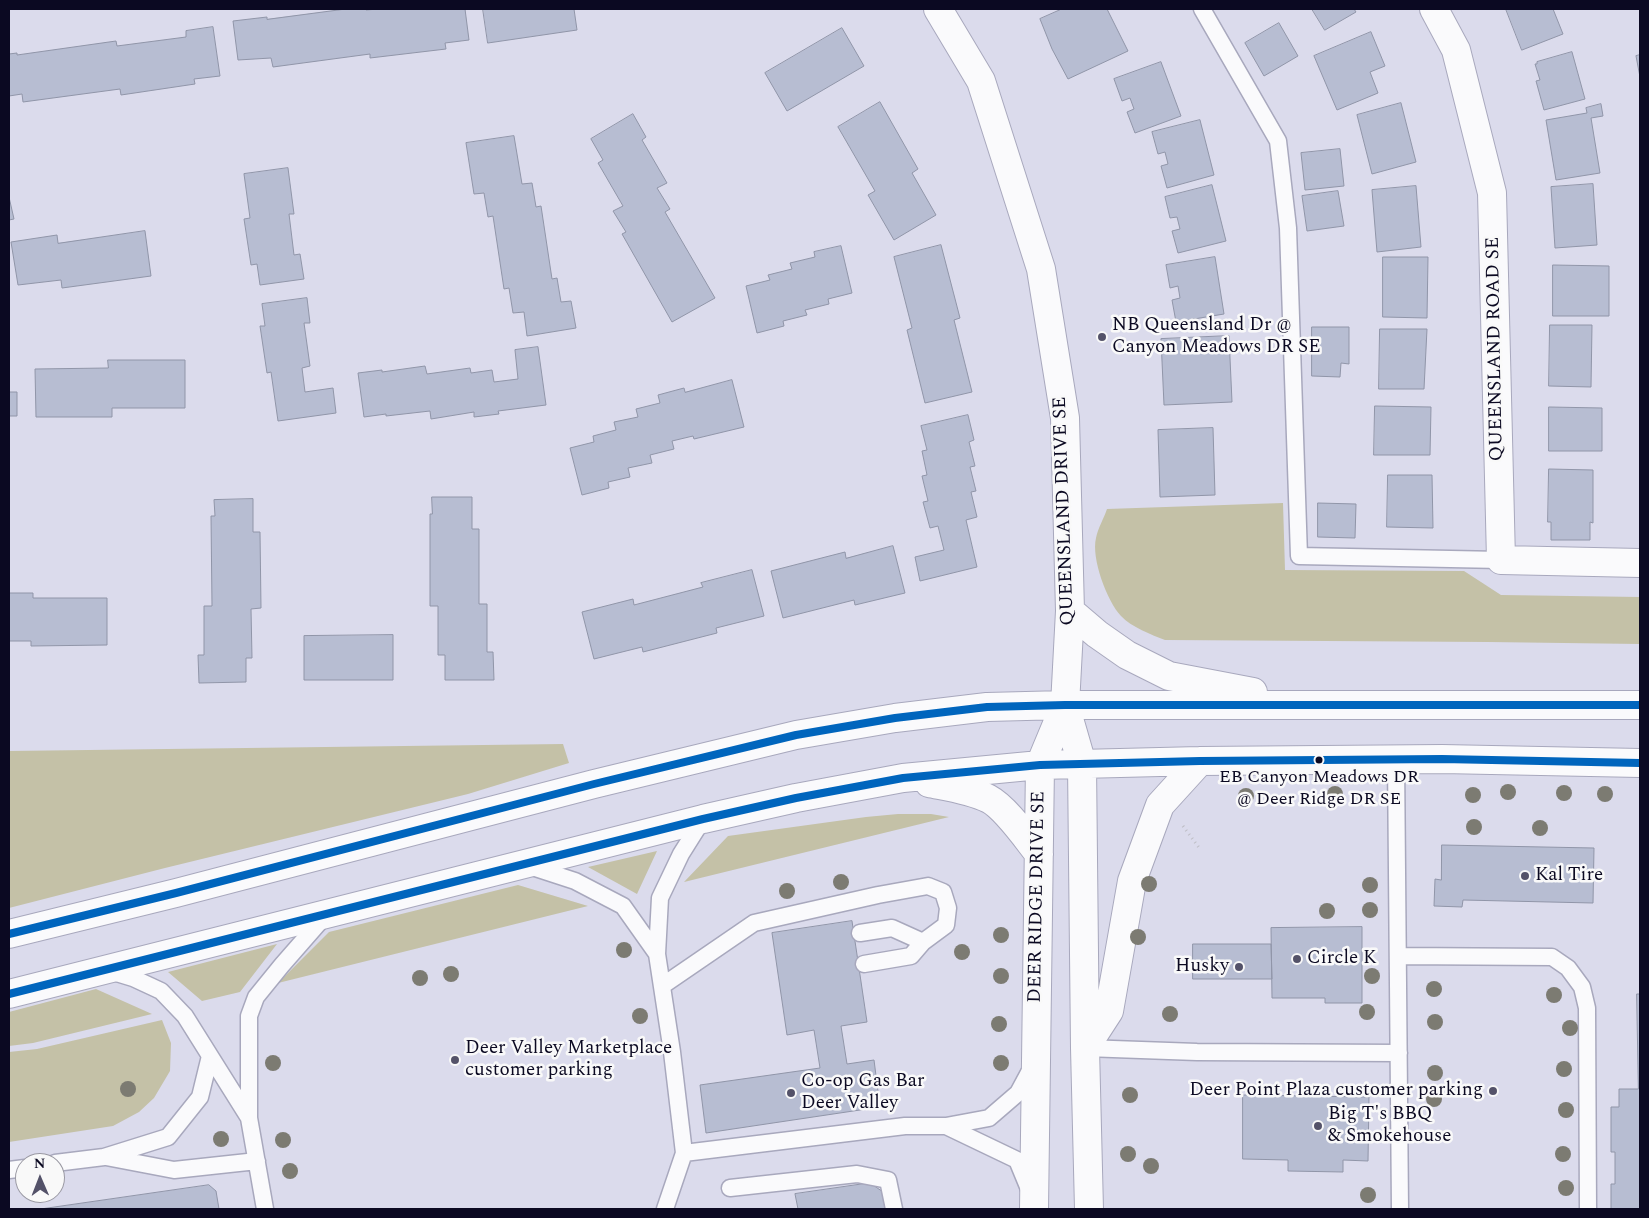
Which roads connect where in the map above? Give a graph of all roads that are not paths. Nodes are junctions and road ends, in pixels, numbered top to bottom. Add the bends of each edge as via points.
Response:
1 (938, 9) edge
2 (1202, 9) edge
3 (1434, 9) edge
4 (1501, 560) junction
5 (1640, 563) edge
6 (1070, 611) junction
7 (1344, 705) junction
8 (1640, 705) edge
9 (1065, 706) junction
10 (1396, 760) junction
11 (1200, 761) junction
12 (1640, 763) edge
13 (1082, 764) junction
14 (1040, 765) junction
15 (903, 778) junction
16 (704, 819) junction
17 (1039, 854) junction
18 (522, 864) junction
19 (327, 913) junction
20 (860, 933) dead end
21 (9, 934) edge
22 (924, 942) junction
23 (657, 954) junction
24 (1398, 956) junction
25 (864, 964) dead end
26 (106, 970) junction
27 (662, 986) junction
28 (9, 994) edge
29 (1085, 1048) junction
30 (1399, 1053) junction
31 (210, 1056) junction
32 (1035, 1060) junction
33 (249, 1118) junction
34 (946, 1126) junction
35 (684, 1154) junction
36 (104, 1157) junction
37 (65, 1162) edge
38 (257, 1162) junction
39 (730, 1188) dead end
40 (1034, 1205) edge
41 (265, 1209) edge
42 (665, 1209) edge
43 (894, 1209) edge
44 (1089, 1209) edge
45 (1400, 1209) edge
46 (1588, 1209) edge

1 - 6 street, QUEENSLAND DRIVE SE via 980,81 1041,270 1065,418
2 - 4 lane via 1278,141 1288,228 1299,556
3 - 4 street, QUEENSLAND ROAD SE via 1456,50 1492,193
4 - 5 street
6 - 7 street via 1097,634 1169,676
6 - 9 street, QUEENSLAND DRIVE SE
7 - 8 street
7 - 9 street
9 - 13 street
9 - 14 street, DEER RIDGE DRIVE SE
9 - 21 street via 987,707 796,734
10 - 11 street
10 - 12 street
10 - 24 lane
11 - 13 street
11 - 29 street via 1160,805 1132,881 1110,1011
13 - 14 street
13 - 29 street
14 - 15 street
14 - 17 street, DEER RIDGE DRIVE SE
15 - 16 street
15 - 17 street via 990,799 1014,822
16 - 18 street
16 - 23 lane via 681,854 660,898
17 - 32 street, DEER RIDGE DRIVE SE
18 - 19 street
18 - 23 lane via 575,881 623,906
19 - 26 street
19 - 33 lane via 256,997 250,1016
20 - 22 lane via 892,928
22 - 25 lane via 911,956
22 - 27 lane via 946,925 948,908 943,892 928,886 878,894 754,923
23 - 27 lane
24 - 30 lane
24 - 46 lane via 1552,956 1568,968 1582,987 1587,1008
26 - 28 street
26 - 31 lane via 161,991 185,1016
27 - 35 lane
29 - 30 lane
29 - 44 street
30 - 45 lane
31 - 33 lane
31 - 36 lane via 200,1097 168,1137
32 - 34 lane via 1018,1093 990,1118
32 - 40 street, DEER RIDGE DRIVE SE
33 - 38 lane
34 - 35 lane via 905,1126
34 - 40 lane via 1017,1160
35 - 42 lane
36 - 37 lane
36 - 38 lane via 174,1170
38 - 41 lane
39 - 43 lane via 857,1174 888,1180

